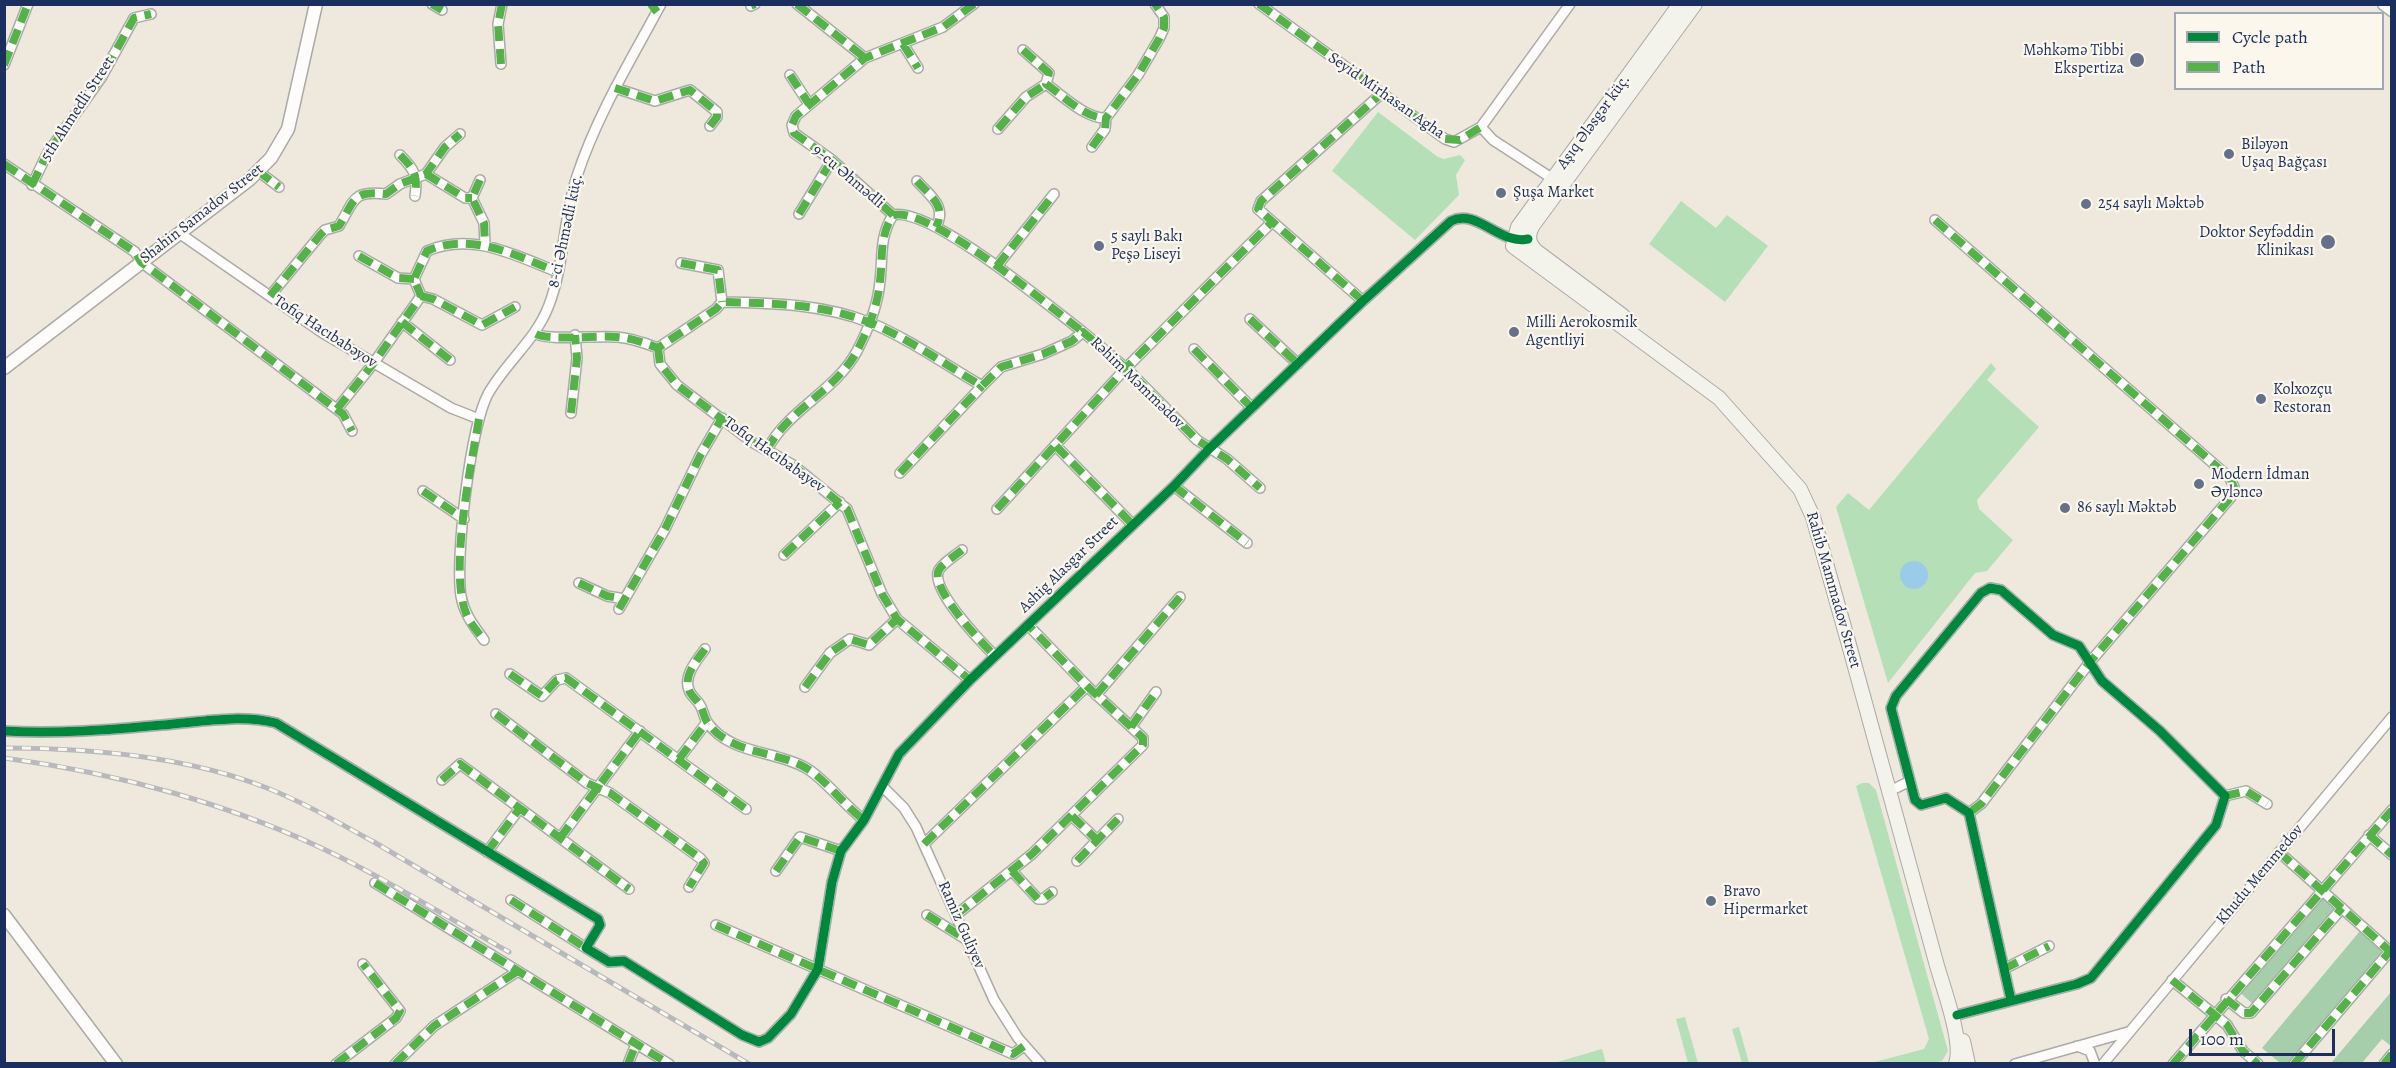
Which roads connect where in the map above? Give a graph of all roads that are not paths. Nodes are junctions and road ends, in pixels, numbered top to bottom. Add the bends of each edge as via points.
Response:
1 (28, 4) edge
2 (316, 4) edge
3 (432, 4) edge
4 (502, 4) edge
5 (797, 4) edge
6 (974, 4) edge
7 (1155, 4) edge
8 (1259, 4) edge
9 (1570, 4) edge
10 (1680, 4) edge
11 (1695, 4) edge
12 (2384, 4) edge
13 (657, 7) edge
14 (442, 10) dead end
15 (2391, 10) edge
16 (151, 14) dead end
17 (903, 44) junction
18 (1023, 50) dead end
19 (865, 58) junction
20 (4, 64) edge
21 (501, 64) dead end
22 (918, 68) dead end
23 (790, 75) dead end
24 (1046, 84) junction
25 (615, 88) junction
26 (1381, 94) junction
27 (809, 104) junction
28 (1106, 118) junction
29 (710, 126) dead end
30 (1481, 127) junction
31 (998, 129) dead end
32 (460, 134) dead end
33 (1092, 147) dead end
34 (400, 154) dead end
35 (832, 160) junction
36 (4, 164) edge
37 (258, 171) junction
38 (422, 176) junction
39 (480, 180) dead end
40 (917, 181) dead end
41 (1557, 182) junction
42 (32, 185) junction
43 (279, 187) dead end
44 (1054, 194) dead end
45 (415, 196) dead end
46 (472, 198) junction
47 (799, 214) dead end
48 (893, 214) junction
49 (1935, 220) dead end
50 (1271, 223) junction
51 (936, 227) junction
52 (179, 233) junction
53 (1528, 237) junction
54 (1513, 241) junction
55 (484, 244) junction
56 (359, 256) dead end
57 (141, 262) junction
58 (681, 263) dead end
59 (997, 266) junction
60 (558, 272) junction
61 (414, 279) junction
62 (270, 296) junction
63 (421, 296) junction
64 (1364, 301) junction
65 (722, 302) junction
66 (515, 307) dead end
67 (1250, 319) dead end
68 (402, 322) junction
69 (869, 322) junction
70 (1083, 332) junction
71 (536, 334) junction
72 (575, 335) junction
73 (658, 348) junction
74 (1194, 349) dead end
75 (450, 360) dead end
76 (373, 364) junction
77 (1298, 364) junction
78 (4, 368) edge
79 (1126, 369) junction
80 (982, 386) junction
81 (1714, 389) junction
82 (1252, 408) junction
83 (337, 409) junction
84 (571, 413) dead end
85 (479, 418) junction
86 (722, 418) junction
87 (352, 432) dead end
88 (1056, 446) junction
89 (1209, 449) junction
90 (767, 450) junction
91 (900, 473) dead end
92 (1174, 486) junction
93 (1260, 488) dead end
94 (423, 491) dead end
95 (840, 502) junction
96 (1812, 504) junction
97 (997, 509) dead end
98 (464, 519) junction
99 (1133, 525) junction
100 (1247, 543) dead end
101 (962, 550) dead end
102 (784, 555) dead end
103 (579, 583) dead end
104 (1180, 597) dead end
105 (625, 599) junction
106 (619, 609) dead end
107 (897, 619) junction
108 (1028, 625) junction
109 (484, 640) dead end
110 (705, 649) dead end
111 (995, 656) junction
112 (2090, 662) junction
113 (510, 674) dead end
114 (970, 680) junction
115 (1087, 686) junction
116 (805, 687) dead end
117 (1156, 692) dead end
118 (1096, 695) junction
119 (496, 714) dead end
120 (2391, 717) edge
121 (707, 722) junction
122 (1131, 727) junction
123 (4, 731) edge
124 (640, 731) junction
125 (679, 759) junction
126 (442, 780) dead end
127 (1910, 781) junction
128 (883, 787) junction
129 (597, 788) junction
130 (1896, 788) junction
131 (2225, 796) junction
132 (2267, 804) dead end
133 (520, 808) junction
134 (746, 809) dead end
135 (2391, 810) edge
136 (1969, 813) junction
137 (1072, 816) junction
138 (1118, 819) dead end
139 (864, 820) junction
140 (2369, 835) junction
141 (560, 838) junction
142 (1097, 840) junction
143 (924, 844) junction
144 (841, 851) junction
145 (487, 852) junction
146 (2279, 852) junction
147 (2391, 855) edge
148 (1077, 861) dead end
149 (776, 871) dead end
150 (1012, 871) junction
151 (375, 883) dead end
152 (689, 887) dead end
153 (629, 889) dead end
154 (2321, 890) junction
155 (1052, 892) dead end
156 (511, 900) dead end
157 (2342, 908) junction
158 (4, 915) edge
159 (927, 915) dead end
160 (956, 915) junction
161 (716, 925) dead end
162 (967, 940) junction
163 (2049, 946) dead end
164 (586, 948) junction
165 (2391, 952) edge
166 (363, 964) dead end
167 (818, 969) junction
168 (2004, 969) junction
169 (518, 971) junction
170 (2172, 980) junction
171 (2226, 999) junction
172 (2011, 1000) junction
173 (2214, 1014) junction
174 (1958, 1015) junction
175 (2128, 1032) junction
176 (636, 1044) junction
177 (1024, 1046) junction
178 (2075, 1046) junction
179 (2391, 1054) edge
180 (1011, 1059) edge
181 (116, 1064) edge
182 (336, 1064) edge
183 (395, 1064) edge
184 (628, 1064) edge
185 (669, 1064) edge
186 (1041, 1064) edge
187 (1956, 1064) edge
188 (1968, 1064) edge
189 (2015, 1064) edge
190 (2095, 1064) edge
191 (2103, 1064) edge
192 (2174, 1064) edge
193 (2258, 1064) edge
194 (2294, 1064) edge
195 (2384, 1064) edge

1 - 20 street
2 - 37 street, Shahin Samadov Street via 288,129 277,150
3 - 14 street
4 - 21 street via 498,24
5 - 19 street
6 - 17 street, 9-cu Əhmədli via 943,27
7 - 28 street via 1164,17 1164,28 1138,75
8 - 26 street, Seyid Mirhasan Agha
9 - 30 street, Seyid Mirhasan Agha
10 - 41 main road, Aşıq Ələsgər küç.
11 - 41 main road, Aşıq Ələsgər küç.
12 - 15 street
13 - 25 street, 8-ci Əhmədli küç.
16 - 42 street, 5th Ahmedli Street via 134,18 101,78 47,154
17 - 19 street, 9-cu Əhmədli
17 - 22 street
18 - 24 street via 1049,73
19 - 27 street, 9-cu Əhmədli
23 - 27 street
24 - 28 street via 1089,113
24 - 31 street via 1026,97
25 - 29 street via 655,101 690,90 717,112
25 - 60 street, 8-ci Əhmədli küç. via 576,177
26 - 30 street, Seyid Mirhasan Agha via 1445,139 1460,140
26 - 50 street via 1262,201 1258,209
27 - 35 street, 9-cu Əhmədli via 796,116 794,133
28 - 33 street via 1105,129
30 - 41 street via 1493,140
32 - 38 street
34 - 38 street
35 - 47 street
35 - 48 street, 9-cu Əhmədli
36 - 42 street
37 - 43 street
37 - 52 street, Shahin Samadov Street
38 - 45 street
38 - 46 street
38 - 62 street via 386,194 367,192 356,197 339,226 321,234
39 - 46 street
40 - 51 street via 940,208
41 - 53 main road, Aşıq Ələsgər küç.
41 - 54 main road, Aşıq Ələsgər küç. via 1518,227
42 - 57 street via 135,252
44 - 59 street
46 - 55 street via 484,223
48 - 51 street via 902,213
48 - 69 street, 9-cu Əhmədli via 882,236 878,300
49 - 112 street via 2233,483 2231,497
50 - 64 street
50 - 79 street
51 - 59 street
52 - 57 street, Shahin Samadov Street
52 - 62 street, Tofiq Hacıbabəyov
53 - 54 street
53 - 81 main road, Rahib Mammadov Street via 1536,251
54 - 64 street, Ashig Alasgar Street via 1472,219 1457,218
54 - 81 main road, Rahib Mammadov Street via 1523,256
55 - 60 street
55 - 61 street via 427,251
56 - 61 street via 398,278
57 - 78 street, Shahin Samadov Street
57 - 83 street
58 - 65 street via 718,270
59 - 70 street
60 - 71 street, 8-ci Əhmədli küç. via 551,301
61 - 63 street
62 - 76 street, Tofiq Hacıbabəyov
63 - 66 street via 482,325
63 - 68 street
64 - 77 street, Ashig Alasgar Street
65 - 69 street via 829,310
65 - 73 street
67 - 77 street
68 - 75 street
68 - 76 street
69 - 80 street
69 - 90 street, 9-cu Əhmədli via 848,365 780,430
70 - 79 street, Rəhim Məmmədov
70 - 80 street, Rəhim Məmmədov via 1043,354 1001,367
71 - 72 street via 548,338
71 - 85 street, 8-ci Əhmədli küç. via 489,392
72 - 73 street via 632,339
72 - 84 street via 577,358
73 - 86 street, Tofiq Hacıbabayev via 658,357 669,377
74 - 82 street
76 - 83 street
76 - 85 street, Tofiq Hacıbabəyov via 451,408
77 - 82 street, Ashig Alasgar Street
79 - 88 street
79 - 89 street, Rəhim Məmmədov
80 - 91 street, Rəhim Məmmədov
81 - 96 main road, Rahib Mammadov Street
82 - 89 street, Ashig Alasgar Street
83 - 87 street
85 - 98 street, 8-ci Əhmədli küç.
86 - 90 street, Tofiq Hacıbabayev
86 - 105 street
88 - 97 street
88 - 99 street
89 - 92 street, Ashig Alasgar Street
89 - 93 street, Rəhim Məmmədov
90 - 95 street, Tofiq Hacıbabayev via 794,465
92 - 99 street, Ashig Alasgar Street
92 - 100 street
94 - 98 street
95 - 102 street
95 - 107 street, Tofiq Hacıbabayev via 848,509 882,594
96 - 130 main road, Rahib Mammadov Street
96 - 187 main road, Rahib Mammadov Street via 1957,1040
98 - 109 street, 8-ci Əhmədli küç. via 459,577 462,598 466,615
99 - 108 street, Ashig Alasgar Street
101 - 111 street via 940,568 939,583 962,622
103 - 105 street via 607,596
104 - 118 street
105 - 106 street
107 - 114 street, Tofiq Hacıbabayev
107 - 116 street via 874,643 865,645 850,639 838,645
108 - 111 street, Ashig Alasgar Street
108 - 115 street
110 - 121 street via 694,664 688,690
111 - 114 street, Ashig Alasgar Street
112 - 127 street via 2079,646 2053,635 2001,590 1985,590 1892,702
112 - 131 street via 2102,681 2160,731
112 - 136 street via 1981,804
113 - 124 street via 542,696 561,677 566,678
114 - 128 street, Ashig Alasgar Street via 899,754
115 - 118 street
115 - 143 street
117 - 122 street
118 - 122 street
119 - 129 street
120 - 146 street, Khudu Memmedov
121 - 125 street
121 - 139 street via 736,746 808,769
122 - 137 street via 1143,738 1143,745
123 - 145 street via 90,731 247,717 276,723
124 - 125 street
124 - 129 street
125 - 134 street
126 - 133 street via 460,764
127 - 130 street
127 - 136 street via 1918,804 1946,798
128 - 139 street, Ashig Alasgar Street
128 - 143 street, Ramiz Guliyev via 904,808
129 - 141 street
129 - 152 street via 610,793 700,858 703,868
130 - 174 main road, Rahib Mammadov Street
131 - 132 street via 2246,791
131 - 172 street via 2216,825 2097,972 2085,981
133 - 141 street
133 - 145 street
135 - 140 street
136 - 168 street
137 - 142 street
137 - 150 street
138 - 142 street
139 - 144 street, Ashig Alasgar Street
140 - 147 street
140 - 154 street
141 - 153 street
142 - 148 street
143 - 160 street, Ramiz Guliyev
144 - 149 street via 800,837
144 - 167 street, Ashig Alasgar Street
145 - 164 street via 598,920 600,925
146 - 154 street
146 - 170 street, Khudu Memmedov
150 - 155 street via 1038,898
150 - 160 street
151 - 169 street
154 - 157 street
154 - 171 street
156 - 164 street
157 - 165 street
157 - 171 street via 2251,1013 2244,1013
158 - 181 street
159 - 162 street
160 - 162 street, Ramiz Guliyev
161 - 167 street
162 - 177 street, Ramiz Guliyev via 994,1000
163 - 168 street
164 - 167 street, Ashig Alasgar Street via 609,962 624,961 759,1042 768,1038 790,1014
165 - 194 street
166 - 182 street via 400,1011
167 - 180 street
168 - 172 street
169 - 176 street
169 - 183 street via 434,1026
170 - 173 street
170 - 175 street, Khudu Memmedov
171 - 173 street
172 - 174 street
173 - 192 street
173 - 193 street via 2232,1030 2243,1052
174 - 188 main road, Rahib Mammadov Street
175 - 178 street
175 - 191 street, Khudu Memmedov
176 - 184 street
176 - 185 street
177 - 180 street
177 - 186 street, Ramiz Guliyev
178 - 189 street
178 - 190 street via 2090,1051
179 - 195 street

